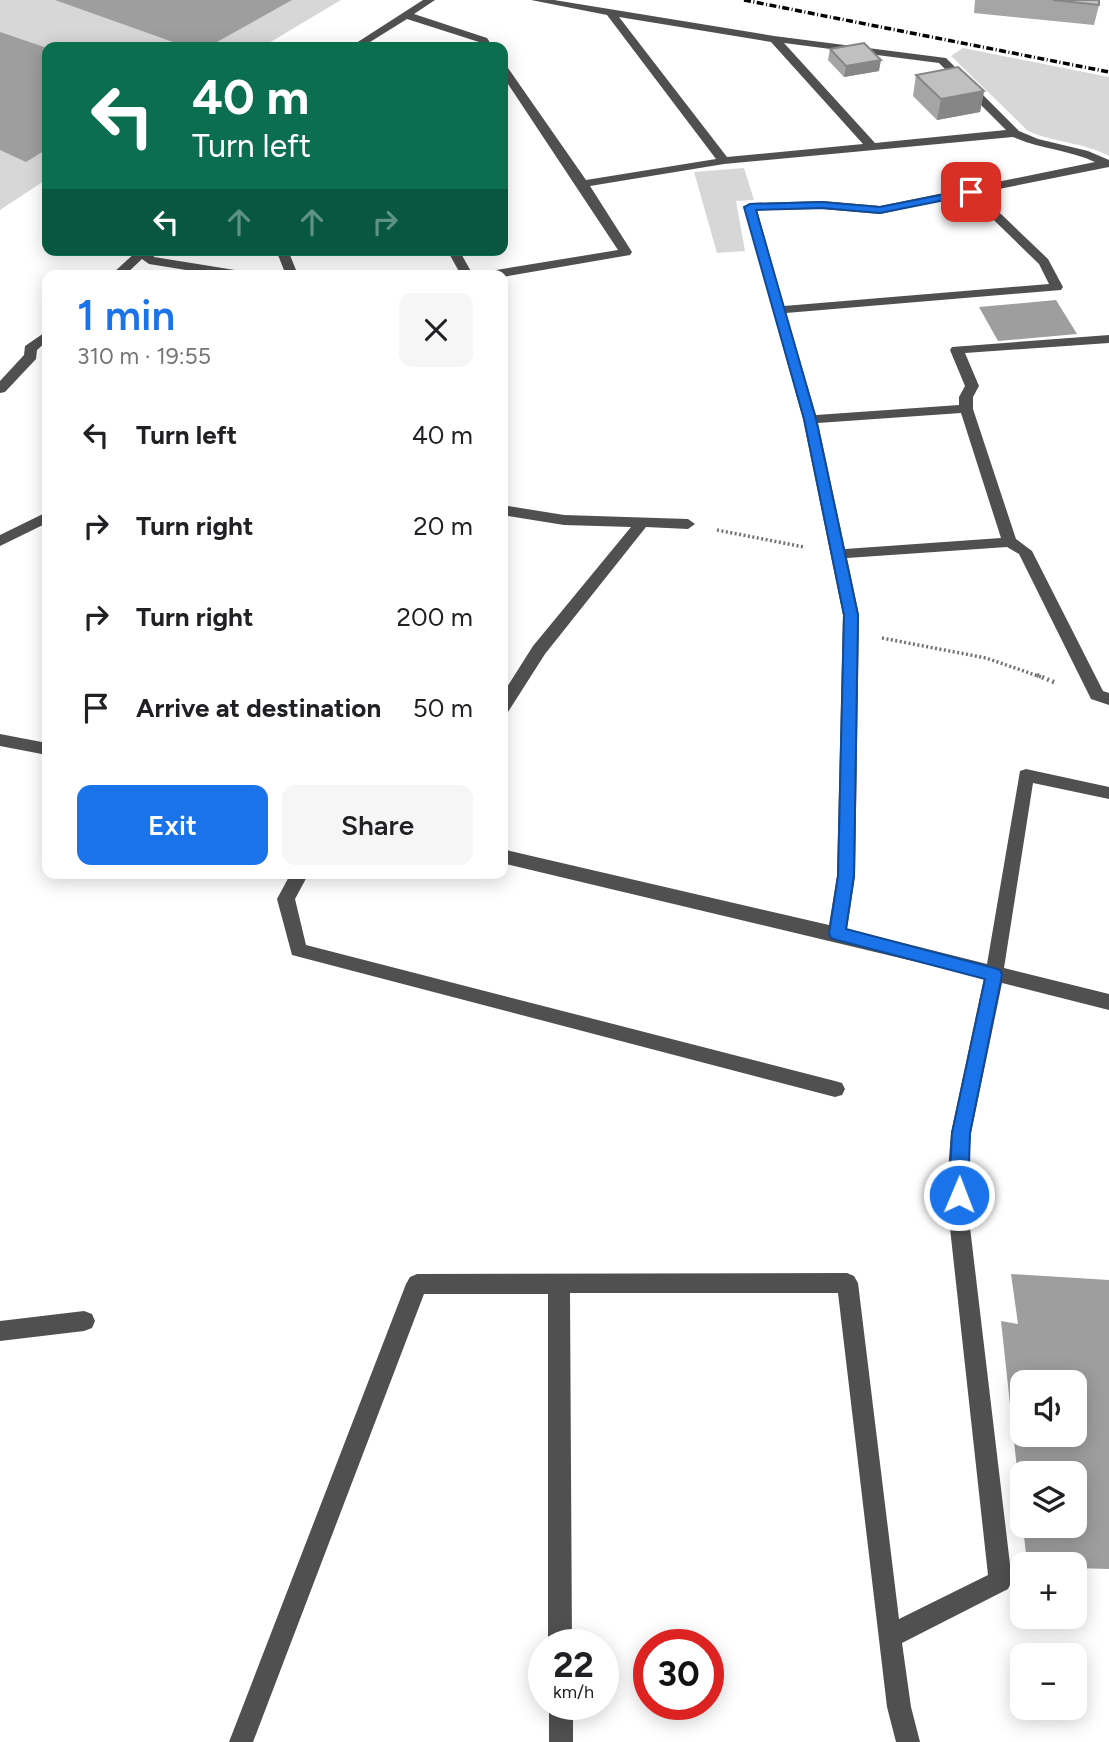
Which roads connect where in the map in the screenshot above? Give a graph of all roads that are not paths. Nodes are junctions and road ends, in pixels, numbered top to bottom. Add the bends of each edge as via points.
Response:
1 (430, 0) edge
2 (536, 0) edge
3 (612, 14) junction
4 (406, 15) junction
5 (774, 39) junction
6 (363, 42) edge
7 (484, 42) edge
8 (508, 76) edge
9 (1015, 134) junction
10 (873, 148) junction
11 (724, 161) junction
12 (1108, 164) edge
13 (583, 184) junction
14 (971, 192) junction
15 (139, 256) edge
16 (148, 256) edge
17 (123, 270) edge
18 (210, 270) edge
19 (508, 272) edge
20 (777, 310) junction
21 (42, 339) edge
22 (1109, 339) edge
23 (0, 389) edge
24 (966, 409) junction
25 (810, 419) junction
26 (508, 511) edge
27 (42, 520) edge
28 (642, 523) junction
29 (688, 524) road end
30 (0, 541) edge
31 (1010, 542) junction
32 (839, 554) junction
33 (1103, 697) edge
34 (508, 699) edge
35 (0, 740) edge
36 (42, 747) edge
37 (1109, 793) edge
38 (508, 857) edge
39 (297, 879) edge
40 (837, 934) junction
41 (994, 975) junction
42 (1109, 1002) edge
43 (835, 1089) dead end
44 (559, 1284) junction
45 (84, 1321) dead end
46 (0, 1331) edge
47 (561, 1629) edge
48 (889, 1637) junction
49 (561, 1720) edge
50 (241, 1742) edge
51 (561, 1742) edge
52 (908, 1742) edge

1 - 4 street
2 - 3 street
3 - 5 street
3 - 11 street
4 - 6 street
4 - 7 street
5 - 9 street via 942,60
5 - 10 street
8 - 13 street
9 - 10 street
9 - 12 street
10 - 11 street
11 - 13 street
12 - 14 street
13 - 19 street via 626,252
14 - 20 street via 880,210 822,205 750,207
14 - 20 street via 1044,262 1057,286
15 - 17 street
16 - 18 street via 149,260
20 - 25 street
21 - 23 street
22 - 24 street via 957,350 972,386
24 - 25 street
24 - 31 street
25 - 32 street
26 - 28 street via 564,520
27 - 30 street
28 - 29 street
28 - 34 street via 539,650
31 - 32 street
31 - 33 street via 1025,551
32 - 40 street via 851,630 846,876
35 - 36 street
37 - 41 street via 1026,775
38 - 40 street
39 - 43 street via 286,900 298,950
40 - 41 street
41 - 42 street
41 - 48 street via 961,1133 958,1171 959,1219 1000,1581
44 - 47 street
44 - 48 street via 847,1283
44 - 50 street via 417,1284
45 - 46 street
48 - 52 street
49 - 51 street

